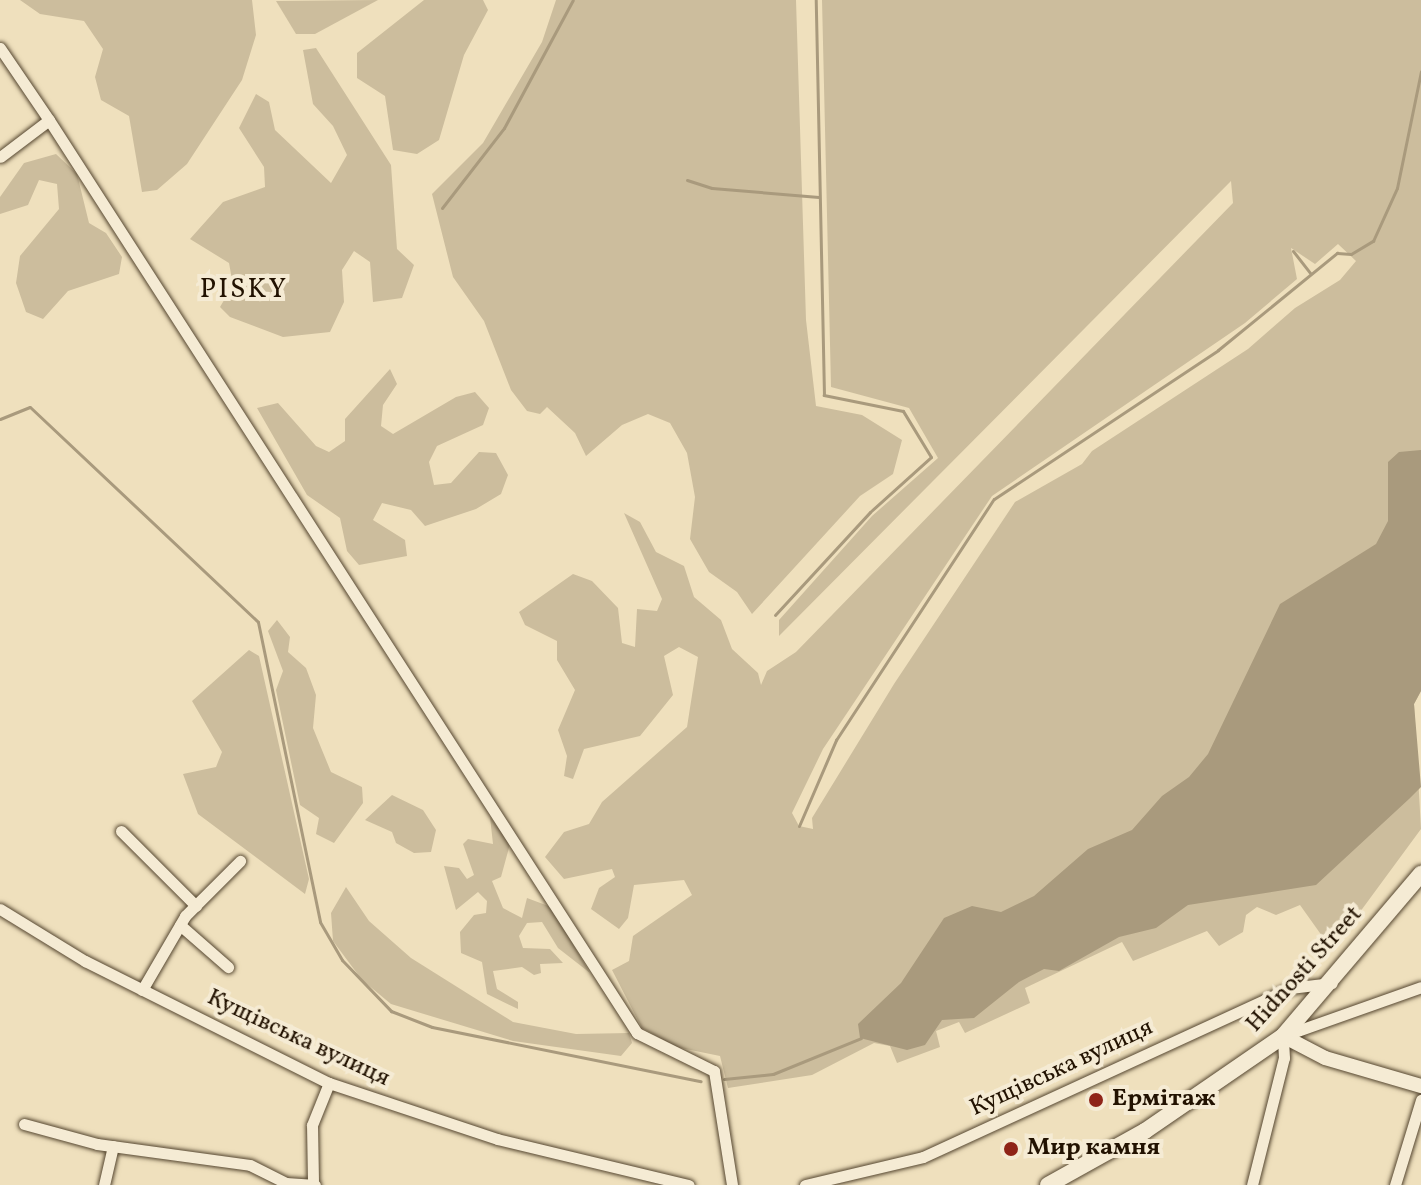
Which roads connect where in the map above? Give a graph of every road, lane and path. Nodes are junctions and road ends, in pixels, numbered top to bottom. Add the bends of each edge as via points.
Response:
1 (0, 48) edge
2 (49, 120) junction
3 (0, 157) edge
4 (121, 831) dead end
5 (240, 861) dead end
6 (1421, 874) edge
7 (196, 906) junction
8 (0, 909) edge
9 (180, 925) junction
10 (228, 967) dead end
11 (1333, 983) junction
12 (1421, 987) edge
13 (142, 990) junction
14 (1283, 1036) junction
15 (329, 1083) junction
16 (1421, 1086) edge
17 (1421, 1100) edge
18 (24, 1124) dead end
19 (113, 1146) junction
20 (314, 1183) edge
21 (104, 1185) edge
22 (689, 1185) edge
23 (732, 1185) edge
24 (805, 1185) edge
25 (1048, 1185) edge
26 (1252, 1185) edge
27 (1395, 1185) edge

1 - 2 street
2 - 3 street
2 - 23 street via 637,1033 714,1071
4 - 7 street
5 - 7 street
6 - 11 main road, Hidnosti Street
7 - 9 street
8 - 13 street, Кущівська вулиця
9 - 10 street
9 - 13 street
11 - 14 main road, Hidnosti Street
11 - 24 street, Кущівська вулиця via 1290,988 923,1157
12 - 14 street
13 - 15 street, Кущівська вулиця
14 - 16 street via 1325,1058
14 - 25 main road, Hidnosti Street via 1145,1131
14 - 26 street
15 - 20 street via 312,1125
15 - 22 street, Кущівська вулиця via 483,1135
17 - 27 street
18 - 19 street
19 - 20 street via 250,1165 286,1183
19 - 21 street

